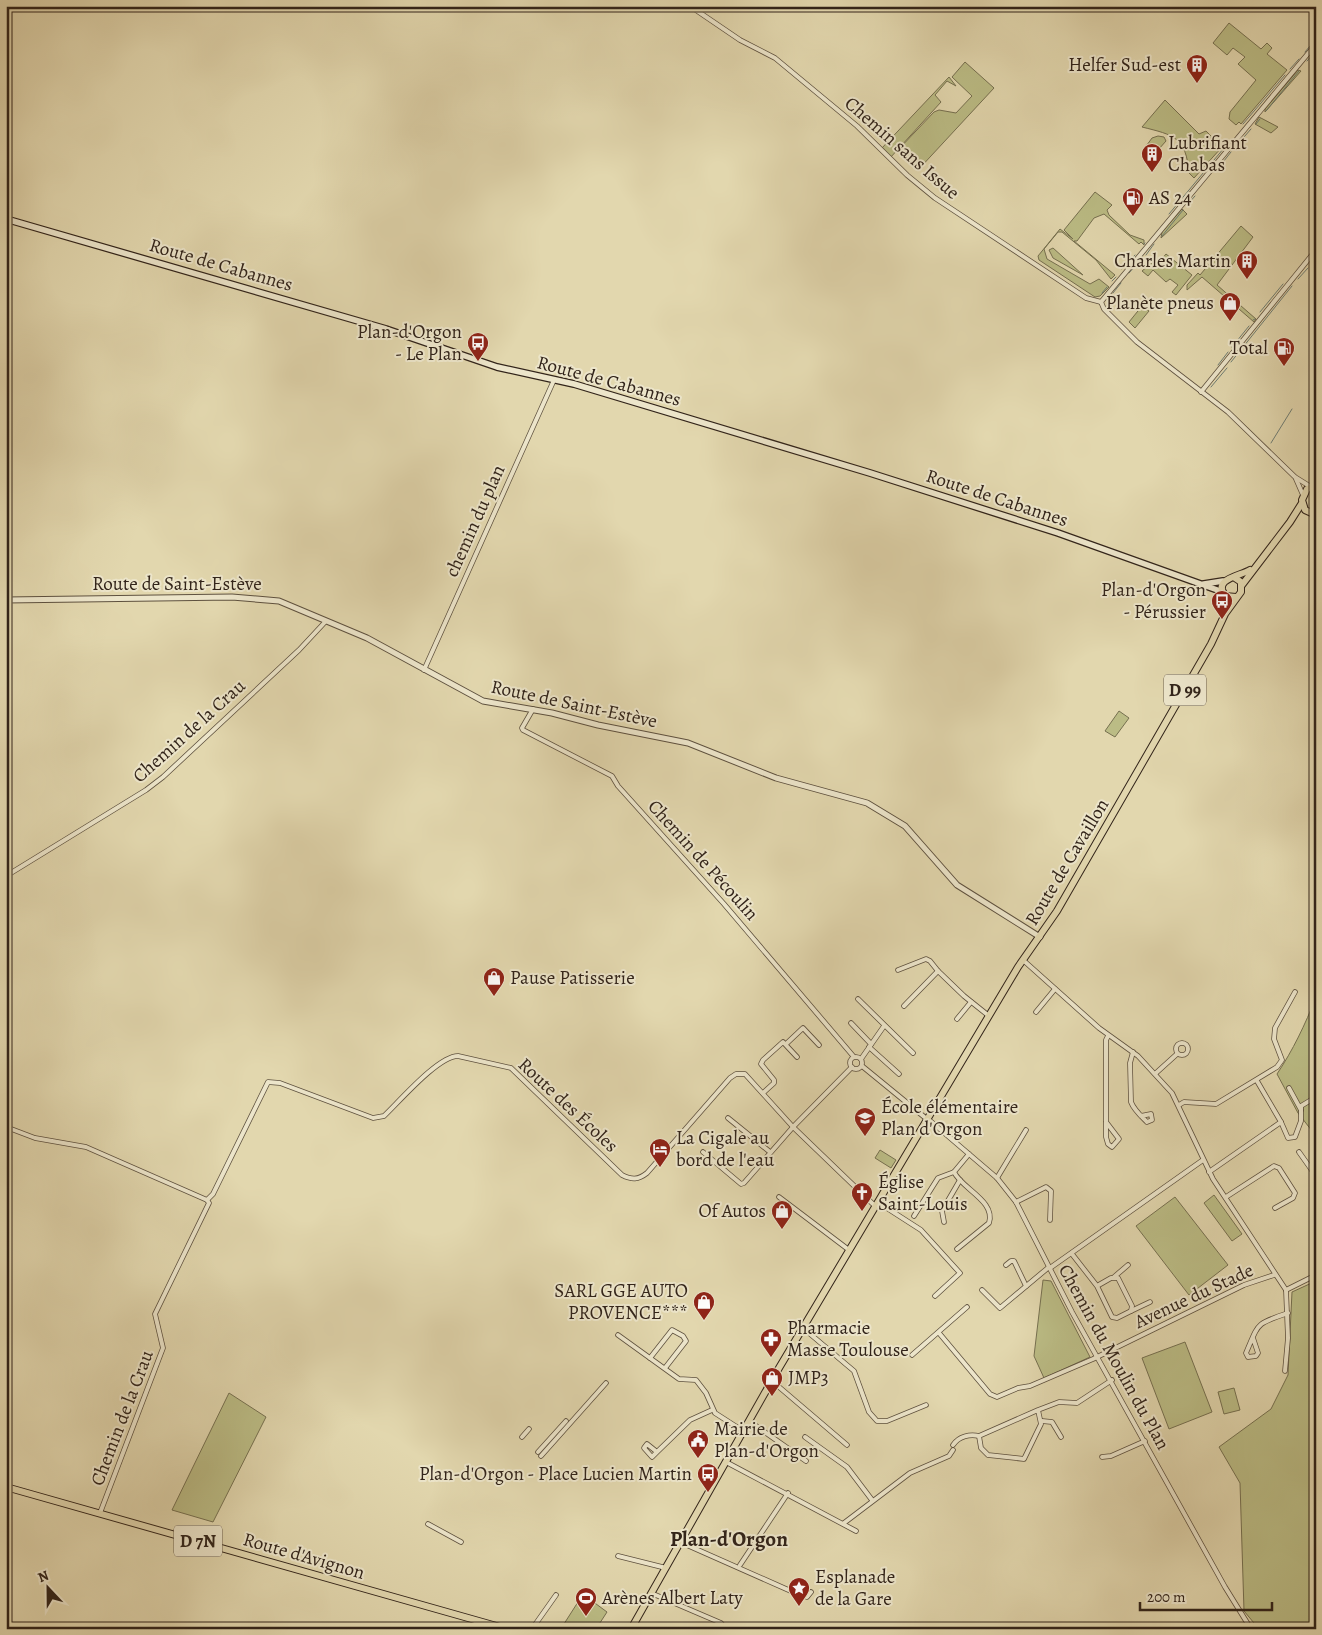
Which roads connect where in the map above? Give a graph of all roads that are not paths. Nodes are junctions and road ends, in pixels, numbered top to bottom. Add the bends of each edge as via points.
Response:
1 (690, 6) edge
2 (1316, 44) edge
3 (6, 219) edge
4 (1316, 250) edge
5 (1101, 302) junction
6 (553, 382) junction
7 (1201, 392) junction
8 (1295, 477) junction
9 (1313, 487) edge
10 (1303, 495) junction
11 (1302, 502) junction
12 (1307, 512) junction
13 (1316, 515) edge
14 (1290, 522) junction
15 (1255, 566) junction
16 (1234, 578) junction
17 (1224, 582) junction
18 (1199, 585) junction
19 (1242, 585) junction
20 (1224, 594) junction
21 (1236, 597) junction
22 (6, 600) edge
23 (1225, 614) junction
24 (326, 621) junction
25 (424, 670) junction
26 (533, 709) junction
27 (6, 876) edge
28 (1040, 937) junction
29 (1023, 960) junction
30 (898, 970) dead end
31 (938, 971) junction
32 (1056, 989) junction
33 (1295, 992) dead end
34 (858, 999) dead end
35 (971, 1002) junction
36 (904, 1006) dead end
37 (1036, 1012) dead end
38 (989, 1016) junction
39 (957, 1019) dead end
40 (851, 1023) dead end
41 (884, 1026) junction
42 (1108, 1036) junction
43 (786, 1044) junction
44 (819, 1045) dead end
45 (870, 1046) junction
46 (1133, 1052) junction
47 (913, 1053) dead end
48 (1177, 1054) dead end
49 (797, 1057) dead end
50 (854, 1057) junction
51 (861, 1059) junction
52 (852, 1066) junction
53 (862, 1066) junction
54 (1156, 1073) junction
55 (900, 1074) dead end
56 (1258, 1081) junction
57 (1289, 1088) dead end
58 (763, 1093) junction
59 (1316, 1097) edge
60 (1179, 1105) junction
61 (1301, 1110) junction
62 (1141, 1116) dead end
63 (728, 1118) dead end
64 (928, 1119) junction
65 (1106, 1122) junction
66 (1281, 1122) junction
67 (6, 1127) edge
68 (793, 1127) junction
69 (1026, 1130) dead end
70 (703, 1152) dead end
71 (770, 1152) junction
72 (1299, 1152) dead end
73 (969, 1154) junction
74 (1203, 1160) junction
75 (954, 1172) junction
76 (1209, 1172) junction
77 (1316, 1176) edge
78 (997, 1178) junction
79 (960, 1180) junction
80 (779, 1197) dead end
81 (1226, 1197) junction
82 (207, 1200) junction
83 (1016, 1202) junction
84 (878, 1205) junction
85 (1276, 1208) dead end
86 (914, 1216) dead end
87 (1050, 1220) dead end
88 (944, 1222) dead end
89 (957, 1249) dead end
90 (849, 1250) junction
91 (1072, 1254) junction
92 (1006, 1264) dead end
93 (1128, 1265) dead end
94 (1050, 1268) junction
95 (1274, 1275) junction
96 (1316, 1275) edge
97 (1114, 1278) junction
98 (1026, 1286) junction
99 (1097, 1286) junction
100 (982, 1290) dead end
101 (1286, 1290) junction
102 (935, 1296) dead end
103 (1150, 1302) dead end
104 (967, 1307) dead end
105 (1131, 1311) junction
106 (1288, 1313) junction
107 (803, 1328) junction
108 (939, 1333) junction
109 (618, 1335) dead end
110 (1253, 1338) junction
111 (912, 1355) dead end
112 (1098, 1356) junction
113 (650, 1358) junction
114 (665, 1368) junction
115 (1285, 1371) dead end
116 (1112, 1380) junction
117 (772, 1381) junction
118 (606, 1383) dead end
119 (926, 1405) dead end
120 (712, 1410) junction
121 (1038, 1410) junction
122 (749, 1421) junction
123 (1042, 1421) junction
124 (566, 1422) dead end
125 (529, 1429) dead end
126 (743, 1431) junction
127 (979, 1436) junction
128 (522, 1437) dead end
129 (805, 1437) dead end
130 (1061, 1437) dead end
131 (1145, 1441) junction
132 (847, 1445) dead end
133 (657, 1452) dead end
134 (1102, 1457) dead end
135 (806, 1460) dead end
136 (726, 1462) junction
137 (6, 1487) edge
138 (788, 1493) junction
139 (872, 1500) junction
140 (100, 1514) junction
141 (844, 1523) junction
142 (428, 1524) dead end
143 (856, 1530) dead end
144 (460, 1542) dead end
145 (680, 1542) junction
146 (618, 1556) dead end
147 (740, 1565) dead end
148 (666, 1568) junction
149 (811, 1592) dead end
150 (651, 1593) junction
151 (556, 1595) dead end
152 (507, 1629) edge
153 (532, 1629) edge
154 (631, 1629) edge
155 (726, 1629) edge
156 (1251, 1629) edge

1 - 5 street, Chemin sans Issue via 740,40 775,58 857,126 935,198 1086,298
2 - 5 street
3 - 6 main road, Route de Cabannes via 386,329 497,367
4 - 7 street
5 - 7 street via 1137,342
6 - 18 main road, Route de Cabannes via 671,412 870,473 1058,533
6 - 25 street, chemin du plan
7 - 8 street via 1228,412
8 - 9 street
8 - 10 street
9 - 10 main road
10 - 11 main road
11 - 12 main road
11 - 14 main road
12 - 13 main road
12 - 14 main road
14 - 15 main road
15 - 16 main road
15 - 19 main road
16 - 17 main road
16 - 19 main road
17 - 18 main road, Route de Cabannes
17 - 20 main road
18 - 20 main road, Route de Cabannes
19 - 21 main road
20 - 21 main road
20 - 23 main road, Route de Cavaillon / D 99
21 - 23 main road, Route de Cavaillon / D 99
22 - 24 street, Route de Saint-Estève via 250,597 279,601
23 - 28 main road, Route de Cavaillon / D 99 via 1123,798
24 - 25 street, Route de Saint-Estève via 367,638
24 - 27 street, Chemin de la Crau via 164,776
25 - 26 street, Route de Saint-Estève via 483,701
26 - 28 street, Route de Saint-Estève via 688,743 776,778 867,802 905,826 956,885
26 - 50 street, Chemin de Pécoulin via 522,730 612,776
28 - 29 main road, Route de Cavaillon / D 99
29 - 32 street
29 - 38 main road, Route de Cavaillon / D 99
30 - 31 street via 926,959
31 - 35 street
31 - 36 street
32 - 37 street
32 - 42 street
33 - 56 street via 1275,1028 1274,1039 1282,1060
34 - 41 street
35 - 38 street
35 - 39 street
38 - 64 main road, Route de Cavaillon / D 99
40 - 45 street
41 - 45 street
41 - 47 street
42 - 46 street
42 - 65 street
43 - 44 street via 803,1028
43 - 49 street
43 - 58 street via 783,1042 763,1060 762,1064 774,1083
45 - 51 street
45 - 55 street
46 - 54 street
46 - 62 street via 1130,1063 1131,1102
48 - 54 street
50 - 51 street
50 - 52 street
51 - 53 street
52 - 53 street via 857,1069
52 - 68 street
53 - 64 street
54 - 60 street
56 - 60 street via 1216,1104 1184,1102
56 - 66 street
57 - 61 street
58 - 68 street, Route des Écoles
58 - 82 street, Route des Écoles via 745,1074 736,1074 647,1173 635,1179 622,1175 511,1068 503,1065 452,1056 436,1066 384,1116 374,1118 280,1083 268,1082 213,1194
59 - 61 street
60 - 74 street
61 - 66 street via 1300,1126 1293,1138 1288,1138
63 - 71 street
64 - 73 street, Chemin du Moulin du Plan
64 - 84 main road, Route de Cavaillon / D 99 via 925,1131
65 - 65 street via 1119,1139 1112,1147 1106,1137
66 - 76 street
67 - 82 street via 35,1138 86,1146
68 - 71 street
68 - 84 street, Route des Écoles
69 - 78 street
70 - 71 street via 741,1184
72 - 77 street
73 - 75 street
73 - 78 street, Chemin du Moulin du Plan
74 - 76 street
74 - 91 street
75 - 79 street
75 - 86 street via 938,1178
76 - 81 street
78 - 83 street, Chemin du Moulin du Plan
79 - 88 street via 942,1211
79 - 89 street via 987,1206 990,1218
80 - 90 street
81 - 85 street via 1274,1166 1280,1168 1295,1193 1293,1198
81 - 95 street
82 - 140 street, Chemin de la Crau via 209,1203 155,1314 163,1348
83 - 87 street via 1049,1188
83 - 94 street, Chemin du Moulin du Plan
84 - 90 main road, Route de Cavaillon / D 99
84 - 102 street, Route des Écoles via 921,1230 960,1273
90 - 107 main road, Route de Cavaillon / D 99
91 - 94 street
91 - 99 street
92 - 98 street via 1014,1262
93 - 97 street
94 - 98 street
94 - 112 street, Chemin du Moulin du Plan
95 - 101 street
95 - 112 street, Avenue du Stade via 1244,1285
96 - 101 street
97 - 99 street
97 - 105 street via 1120,1280 1132,1306
98 - 100 street via 1000,1308
99 - 105 street via 1112,1318
101 - 106 street
103 - 105 street
104 - 108 street
106 - 110 street via 1260,1323
106 - 115 street
107 - 117 main road, Route de Cavaillon / D 99
107 - 119 street via 854,1371 869,1412 877,1421 887,1421
108 - 111 street
108 - 112 street, Avenue du Stade via 993,1397 1030,1386
109 - 113 street
110 - 110 street via 1258,1353 1248,1357 1246,1354
112 - 116 street, Chemin du Moulin du Plan
113 - 114 street
113 - 114 street via 669,1332 679,1333 686,1341
114 - 120 street via 679,1379 696,1380 706,1393
116 - 121 street via 1077,1403 1059,1402
116 - 131 street, Chemin du Moulin du Plan
117 - 122 main road, Route de Cavaillon / D 99
117 - 132 street
118 - 124 street via 539,1454
120 - 126 street
120 - 133 street via 690,1420
121 - 123 street
121 - 127 street
122 - 126 main road, Route de Cavaillon / D 99
122 - 135 street
123 - 127 street via 1022,1460 1006,1455 988,1455 979,1444
123 - 130 street via 1052,1422
125 - 128 street
126 - 136 main road, Route de Cavaillon / D 99
127 - 139 street via 970,1434 958,1440 949,1456 910,1473
129 - 139 street via 853,1472
131 - 134 street
131 - 156 street, Chemin du Moulin du Plan
136 - 138 street
136 - 145 main road, Route de Cavaillon / D 99
137 - 140 main road, Route d'Avignon / D 7N
138 - 141 street
138 - 147 street
139 - 141 street
140 - 152 main road, Route d'Avignon / D 7N
141 - 143 street
142 - 144 street
145 - 148 main road, Route de Cavaillon / D 99
145 - 149 street via 807,1598
146 - 148 street
148 - 150 main road, Route de Cavaillon / D 99
150 - 154 main road, Route de Cavaillon / D 99
150 - 155 street via 721,1623
151 - 153 street

